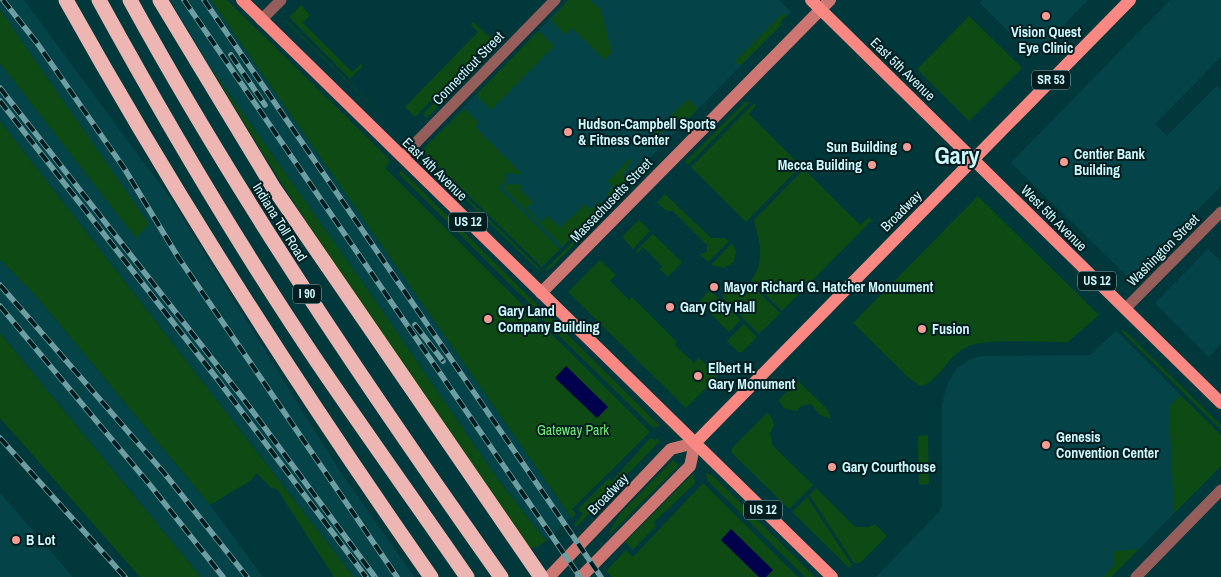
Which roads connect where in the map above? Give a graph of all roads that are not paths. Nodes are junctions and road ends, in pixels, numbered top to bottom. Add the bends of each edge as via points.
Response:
1 (66, 0) edge
2 (98, 0) edge
3 (130, 0) edge
4 (160, 0) edge
5 (242, 0) edge
6 (281, 0) edge
7 (555, 0) edge
8 (811, 0) edge
9 (830, 0) edge
10 (1130, 0) edge
11 (820, 10) junction
12 (261, 20) junction
13 (402, 157) junction
14 (973, 159) junction
15 (1221, 212) edge
16 (540, 294) junction
17 (1125, 309) junction
18 (1221, 403) edge
19 (694, 443) junction
20 (1221, 490) edge
21 (430, 577) edge
22 (468, 577) edge
23 (501, 577) edge
24 (541, 577) edge
25 (549, 577) edge
26 (581, 577) edge
27 (832, 577) edge
28 (1136, 577) edge

1 - 21 highway via 198,228 349,460
2 - 22 highway, I 90 via 250,258 317,362
3 - 23 highway, Indiana Toll Road / I 90 via 274,244
4 - 24 highway via 273,187
5 - 12 main road, East 4th Avenue / US 12
6 - 12 street
7 - 13 street, Connecticut Street
8 - 11 main road, East 5th Avenue / US 12
9 - 11 street, Massachusetts Street
10 - 14 main road, Broadway / SR 53
11 - 14 main road, East 5th Avenue / US 12
11 - 16 street, Massachusetts Street
12 - 13 main road, East 4th Avenue / US 12
13 - 16 main road, East 4th Avenue / US 12
14 - 17 main road, West 5th Avenue / US 12
14 - 19 main road, Broadway / SR 53
15 - 17 street, Washington Street
16 - 19 main road, East 4th Avenue / US 12
17 - 18 main road, West 5th Avenue / US 12
19 - 25 street, Broadway / SR 53 via 671,449
19 - 26 street via 690,466
19 - 27 main road, US 12
20 - 28 street

